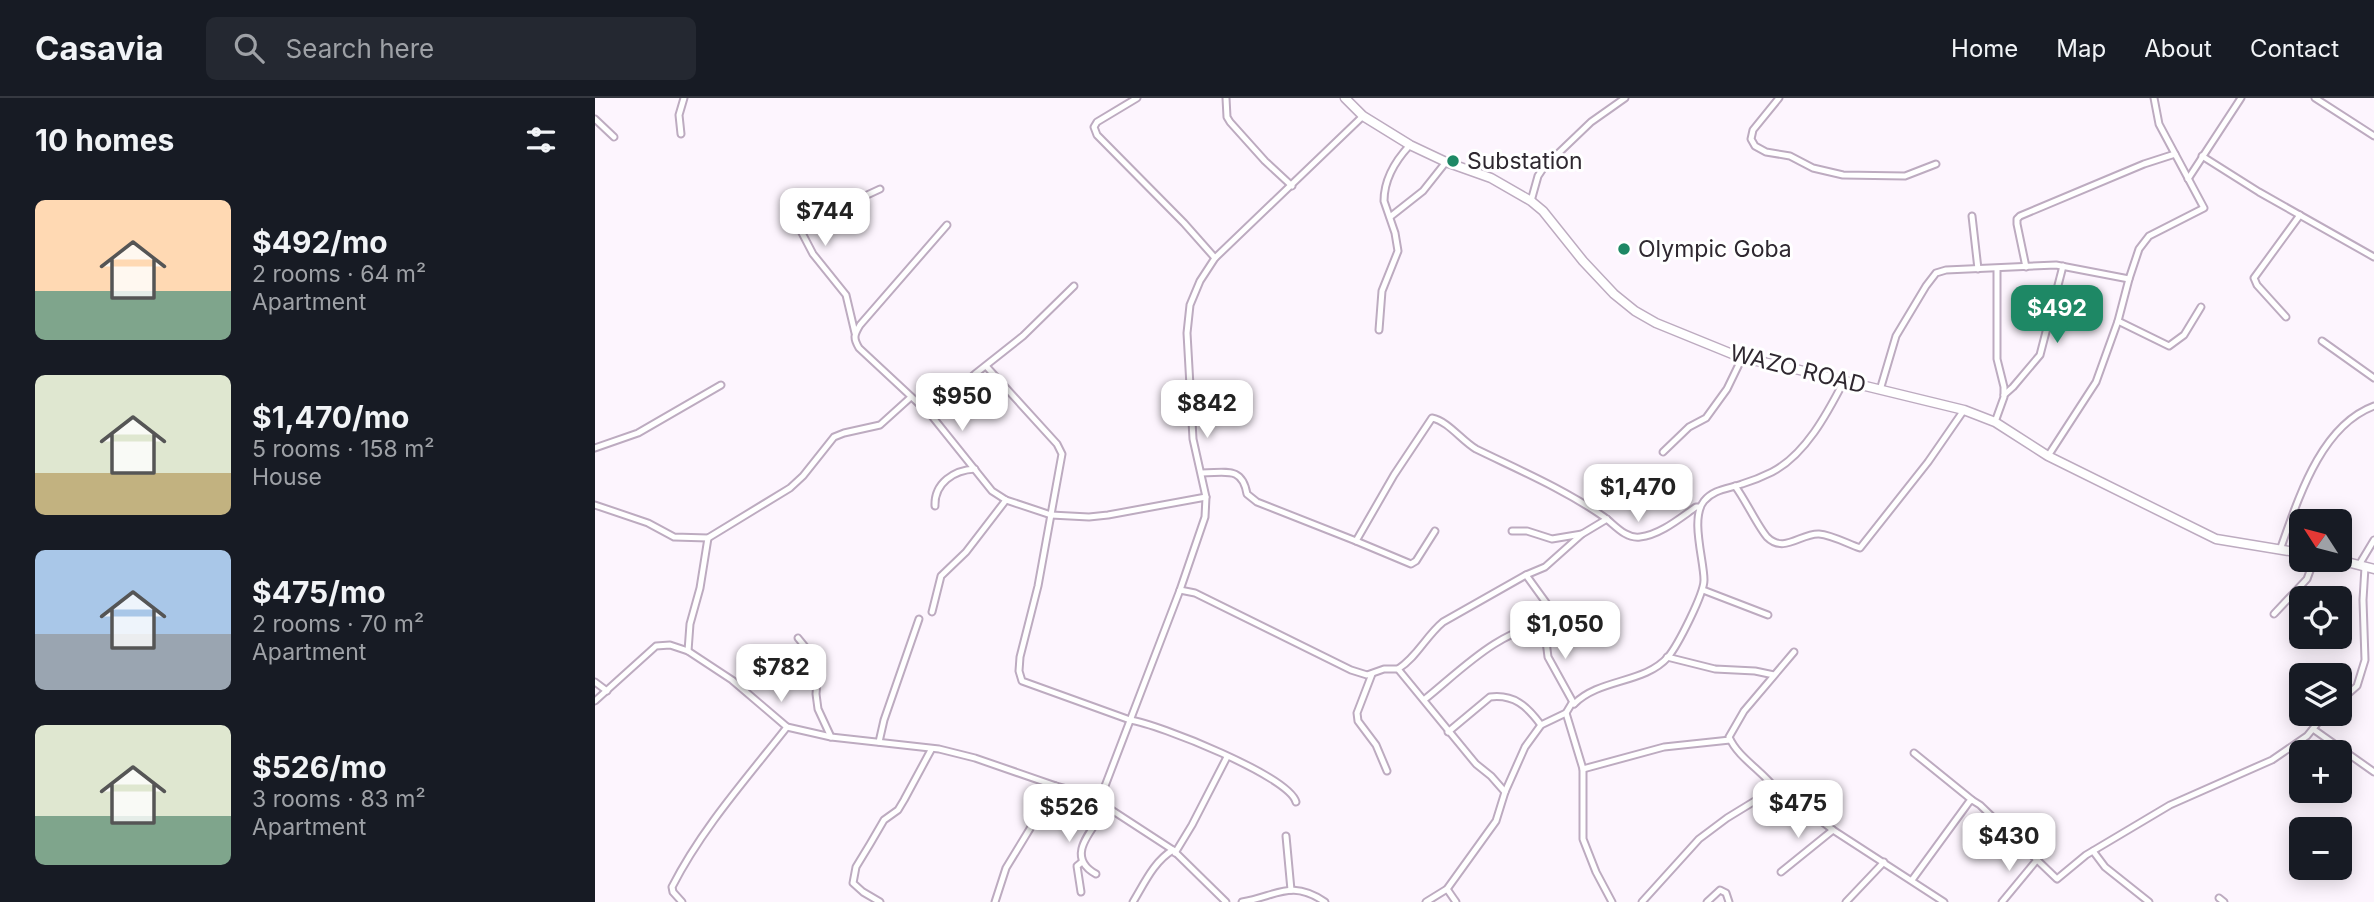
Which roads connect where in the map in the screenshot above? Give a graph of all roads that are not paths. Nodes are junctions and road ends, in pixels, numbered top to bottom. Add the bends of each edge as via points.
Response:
1 (684, 98) edge
2 (1137, 98) edge
3 (1226, 98) edge
4 (1345, 98) edge
5 (1625, 98) edge
6 (1779, 98) edge
7 (2154, 98) edge
8 (2241, 98) edge
9 (2315, 98) edge
10 (1363, 116) junction
11 (595, 119) edge
12 (681, 134) dead end
13 (2374, 136) edge
14 (614, 137) dead end
15 (1409, 145) junction
16 (2175, 154) junction
17 (2202, 156) junction
18 (1446, 162) junction
19 (1936, 164) dead end
20 (2188, 178) junction
21 (1292, 186) junction
22 (880, 189) dead end
23 (1531, 201) junction
24 (2300, 215) junction
25 (1972, 216) dead end
26 (1390, 217) junction
27 (947, 225) dead end
28 (2374, 246) edge
29 (2364, 251) junction
30 (2374, 257) edge
31 (1215, 258) junction
32 (2063, 266) junction
33 (2026, 267) junction
34 (1997, 268) junction
35 (1978, 269) junction
36 (2129, 279) junction
37 (1074, 286) dead end
38 (2201, 307) dead end
39 (2286, 317) dead end
40 (2118, 321) junction
41 (1379, 330) dead end
42 (855, 333) junction
43 (2322, 341) dead end
44 (1742, 358) junction
45 (986, 366) junction
46 (2374, 378) edge
47 (1844, 382) junction
48 (721, 385) dead end
49 (1880, 390) junction
50 (2004, 395) junction
51 (911, 397) junction
52 (2374, 406) edge
53 (1964, 410) junction
54 (931, 415) junction
55 (1995, 422) junction
56 (595, 448) edge
57 (1663, 452) dead end
58 (2049, 456) junction
59 (975, 469) junction
60 (1202, 473) junction
61 (1735, 486) junction
62 (1206, 497) junction
63 (1006, 500) junction
64 (595, 505) edge
65 (935, 506) dead end
66 (1700, 507) junction
67 (1051, 515) junction
68 (1607, 519) junction
69 (1434, 531) dead end
70 (1512, 531) dead end
71 (1581, 534) junction
72 (708, 538) junction
73 (2374, 540) edge
74 (1356, 541) junction
75 (2280, 550) junction
76 (2289, 551) edge
77 (2366, 566) edge
78 (2310, 572) edge
79 (1526, 575) junction
80 (1180, 590) junction
81 (1703, 590) junction
82 (932, 612) dead end
83 (2274, 614) dead end
84 (1767, 615) dead end
85 (919, 619) dead end
86 (1548, 626) junction
87 (798, 638) dead end
88 (688, 651) junction
89 (1794, 652) dead end
90 (1667, 657) junction
91 (1398, 670) junction
92 (1372, 674) junction
93 (1774, 675) junction
94 (595, 682) edge
95 (2352, 690) edge
96 (607, 691) junction
97 (1425, 699) junction
98 (595, 701) edge
99 (1574, 704) junction
100 (1566, 713) junction
101 (1130, 720) junction
102 (1541, 725) junction
103 (2315, 726) edge
104 (787, 727) junction
105 (2313, 729) junction
106 (1448, 732) junction
107 (831, 737) junction
108 (1730, 740) junction
109 (879, 742) junction
110 (931, 750) junction
111 (1914, 753) dead end
112 (1227, 757) junction
113 (1583, 769) junction
114 (1387, 771) dead end
115 (2374, 772) edge
116 (1056, 786) junction
117 (1505, 792) junction
118 (1780, 795) junction
119 (1100, 799) junction
120 (1972, 800) junction
121 (1296, 802) dead end
122 (1107, 807) junction
123 (1833, 830) junction
124 (1286, 835) dead end
125 (2093, 851) junction
126 (1174, 852) junction
127 (2036, 861) junction
128 (1082, 862) junction
129 (1884, 862) junction
130 (1781, 873) dead end
131 (1096, 874) dead end
132 (1912, 880) junction
133 (1447, 889) junction
134 (1291, 890) junction
135 (1081, 892) dead end
136 (682, 902) edge
137 (880, 902) edge
138 (995, 902) edge
139 (1133, 902) edge
140 (1226, 902) edge
141 (1243, 902) edge
142 (1325, 902) edge
143 (1426, 902) edge
144 (1456, 902) edge
145 (1612, 902) edge
146 (1642, 902) edge
147 (1707, 902) edge
148 (1729, 902) edge
149 (1846, 902) edge
150 (1944, 902) edge
151 (2003, 902) edge
152 (2149, 902) edge

1 - 12 street via 679,115
2 - 31 street via 1097,122 1097,135
3 - 21 street via 1230,122
4 - 10 main road, WAZO ROAD
5 - 23 street via 1591,122 1544,167
6 - 19 street via 1753,130 1755,146 1766,152 1843,175 1905,176
7 - 16 street via 2159,124
8 - 17 street
9 - 13 street
10 - 15 main road, WAZO ROAD
10 - 21 street
11 - 14 street
15 - 18 main road, WAZO ROAD
15 - 26 street via 1390,170 1384,201
16 - 20 street
16 - 33 street via 2020,216 2017,224
17 - 20 street
17 - 24 street
18 - 23 main road, WAZO ROAD via 1491,178
18 - 26 street via 1423,191
20 - 36 street via 2203,209 2149,236 2139,249
21 - 31 street
22 - 42 street via 805,224 801,231 845,295
23 - 44 main road, WAZO ROAD via 1614,294 1635,311
24 - 29 street
24 - 39 street via 2254,278
25 - 35 street
26 - 41 street via 1398,251 1382,291
27 - 42 street
28 - 29 street
29 - 30 street
31 - 60 street via 1190,305 1187,333 1193,439
32 - 33 street
32 - 36 street
32 - 50 street via 2040,355
33 - 34 street
34 - 35 street
34 - 50 street via 1997,359
35 - 49 street via 1946,270 1926,286 1896,336
36 - 40 street
37 - 45 street
38 - 40 street via 2184,335 2169,346
40 - 58 street via 2096,382
42 - 51 street via 859,348
43 - 46 street
44 - 47 main road, WAZO ROAD
44 - 57 street via 1706,418
45 - 54 street
45 - 67 street via 1062,454
47 - 49 main road, WAZO ROAD
47 - 61 street via 1794,457
48 - 56 street via 638,433
49 - 53 main road, WAZO ROAD
50 - 55 street
51 - 54 street
51 - 72 street via 880,425 834,438 790,488
52 - 75 street via 2346,422 2318,460 2299,496
53 - 55 main road, WAZO ROAD
53 - 61 street via 1860,548 1821,534 1789,544 1776,542 1767,536
54 - 59 street
55 - 58 main road, WAZO ROAD
58 - 75 main road, WAZO ROAD via 2216,539
59 - 63 street via 992,491
59 - 65 street via 953,474 937,491
60 - 62 street
60 - 74 street via 1241,476 1247,494 1257,502
61 - 66 street via 1711,495
62 - 67 street via 1108,515
62 - 80 street via 1205,517
63 - 67 street
63 - 82 street via 941,576
64 - 72 street via 674,537
66 - 68 street via 1639,537 1629,536
66 - 81 street
67 - 101 street via 1020,657 1022,681
68 - 71 street
68 - 74 street via 1569,494 1476,449 1432,418
69 - 74 street via 1411,564
70 - 71 street via 1552,539
71 - 79 street via 1553,561
72 - 88 street
73 - 77 street
75 - 76 main road, WAZO ROAD
77 - 95 street via 2365,660
78 - 83 street
79 - 86 street via 1547,604
79 - 91 street via 1443,622
80 - 92 street via 1195,593 1350,670
80 - 101 street
81 - 84 street
81 - 90 street
85 - 109 street
86 - 97 street via 1534,626 1489,649
86 - 99 street via 1548,657
87 - 107 street via 818,667 818,709
88 - 96 street via 656,646
88 - 104 street via 732,680
89 - 93 street
90 - 93 street via 1715,670
90 - 99 street via 1649,672 1585,693
91 - 92 street
91 - 97 street
92 - 114 street via 1358,721 1376,745
93 - 108 street via 1744,710
94 - 96 street
96 - 98 street
97 - 106 street
99 - 100 street
100 - 102 street
100 - 113 street
101 - 112 street via 1146,722
101 - 119 street
102 - 106 street via 1528,708 1510,697 1498,696 1490,697
102 - 117 street via 1525,747
103 - 105 street
104 - 107 street
104 - 136 street via 687,859 672,887
105 - 115 street
105 - 125 street via 2272,760 2170,804
106 - 117 street
107 - 109 street
108 - 113 street via 1664,747
108 - 118 street
109 - 110 street
110 - 116 street via 975,758
110 - 137 street via 898,810 884,820 856,867 853,883
111 - 120 street
112 - 121 street via 1286,787
112 - 126 street
113 - 145 street via 1583,839
116 - 119 street
116 - 138 street via 1006,868
117 - 133 street via 1496,821
118 - 123 street
118 - 146 street via 1758,799 1699,839
119 - 122 street
120 - 127 street
120 - 132 street
122 - 126 street
122 - 128 street via 1082,845
123 - 129 street
123 - 130 street
124 - 134 street
125 - 127 street via 2056,880
125 - 152 street
126 - 139 street via 1156,866
126 - 140 street
127 - 151 street
128 - 131 street
128 - 135 street via 1077,866
129 - 132 street
129 - 149 street
132 - 150 street
133 - 143 street
133 - 144 street
134 - 141 street
134 - 142 street via 1299,889
147 - 148 street via 1720,890

